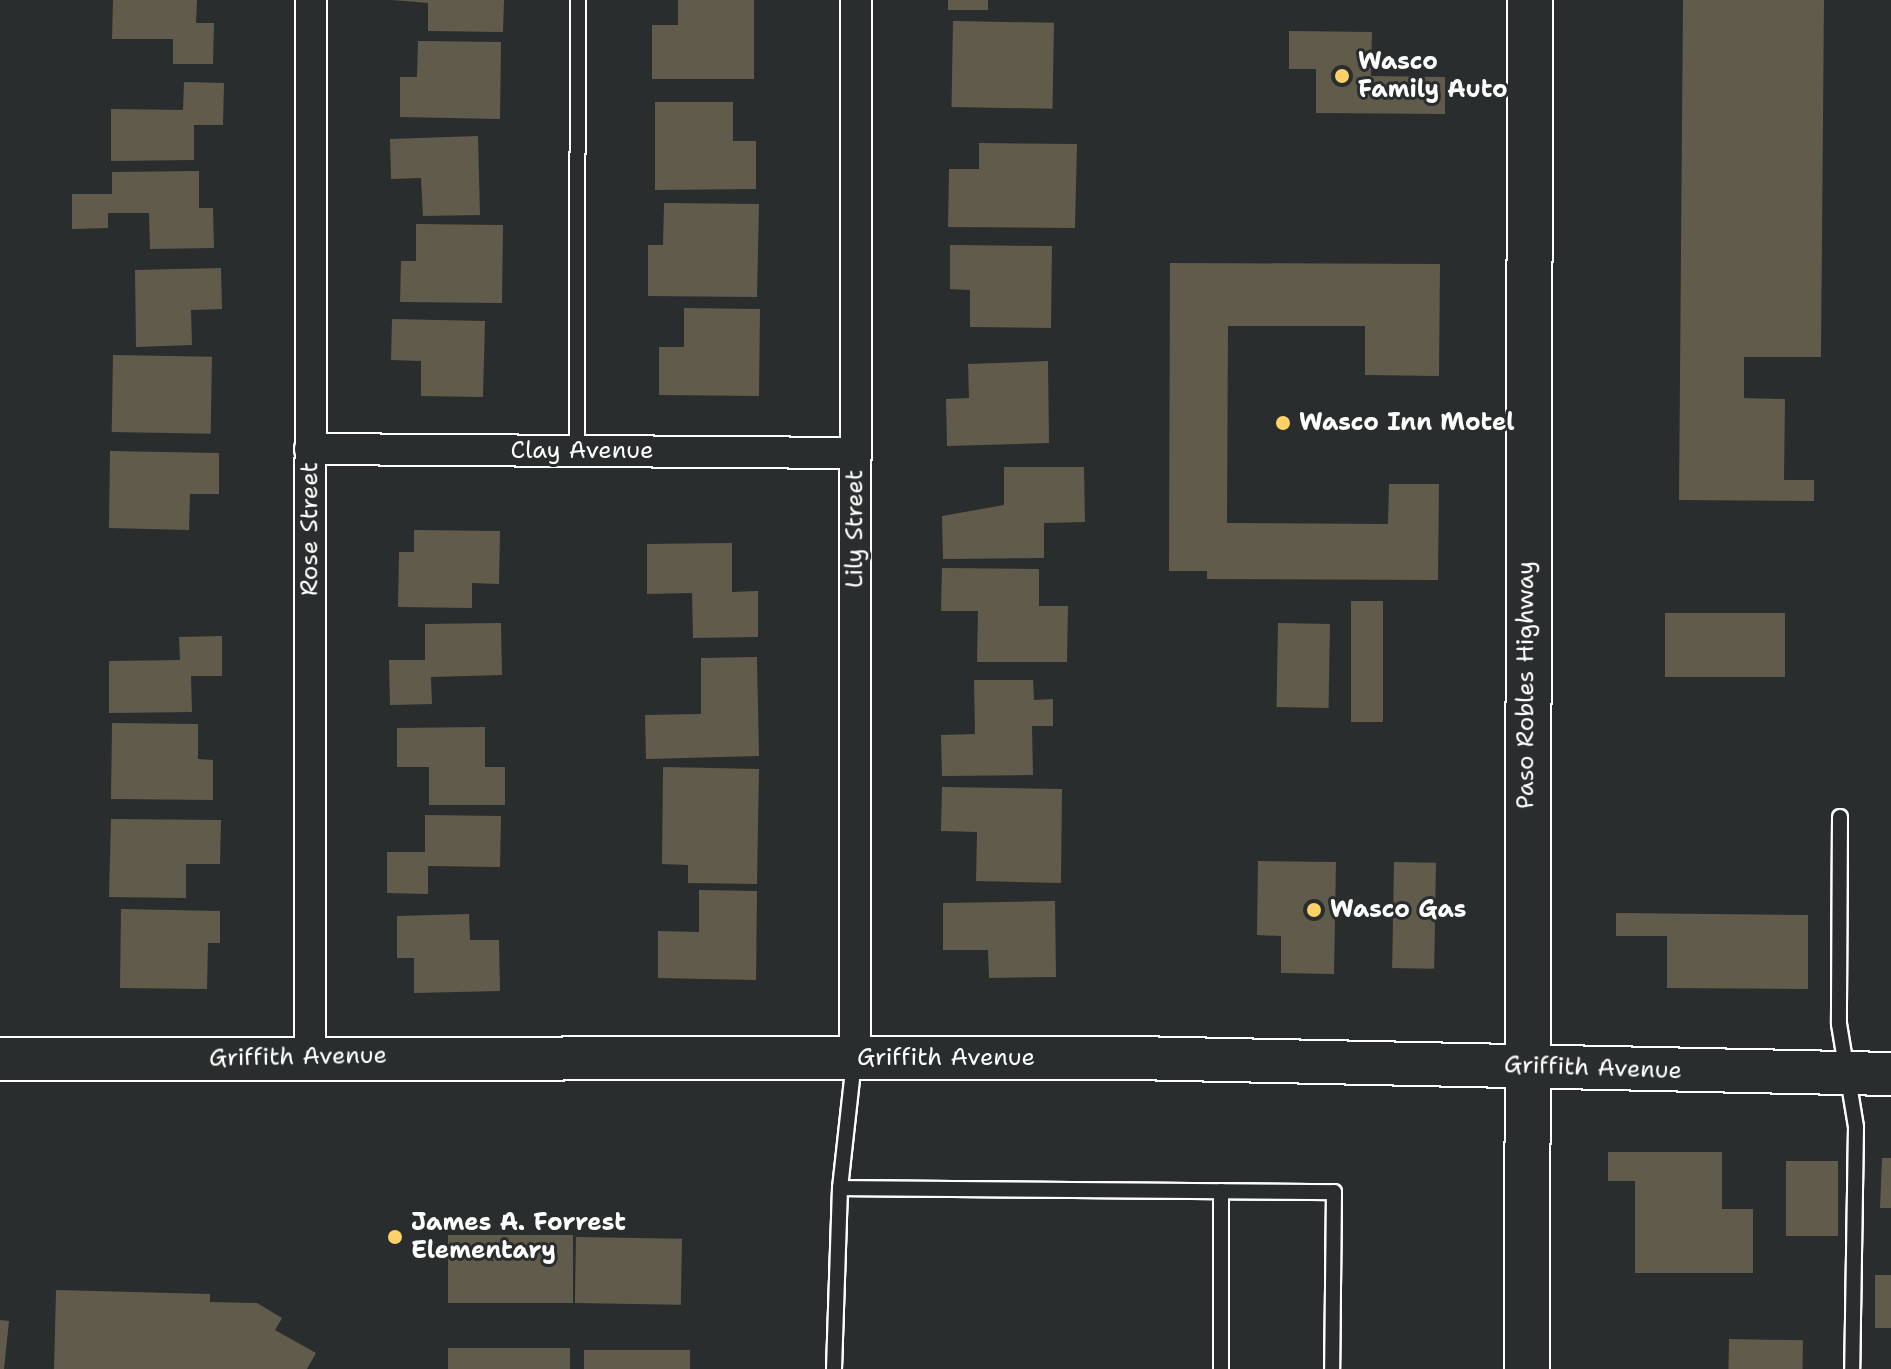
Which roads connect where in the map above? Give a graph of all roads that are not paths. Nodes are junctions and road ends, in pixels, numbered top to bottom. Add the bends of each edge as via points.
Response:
1 (311, 0) edge
2 (578, 0) edge
3 (856, 0) edge
4 (1530, 0) edge
5 (310, 449) junction
6 (577, 451) junction
7 (855, 453) junction
8 (1840, 817) dead end
9 (310, 1058) junction
10 (855, 1058) junction
11 (0, 1059) edge
12 (1525, 1066) junction
13 (1848, 1074) junction
14 (1891, 1074) edge
15 (840, 1188) junction
16 (1221, 1191) junction
17 (834, 1369) edge
18 (1221, 1369) edge
19 (1332, 1369) edge
20 (1527, 1369) edge
21 (1852, 1369) edge

1 - 5 street, Rose Street
2 - 6 lane
3 - 7 street, Lily Street
4 - 12 highway, Paso Robles Highway
5 - 6 street, Clay Avenue
5 - 9 street, Rose Street
6 - 7 street, Clay Avenue
7 - 10 street, Lily Street
8 - 13 lane via 1839,1024
9 - 10 street, Griffith Avenue
9 - 11 street, Griffith Avenue
10 - 12 street, Griffith Avenue
10 - 15 lane
12 - 13 street, Griffith Avenue
12 - 20 highway, Paso Robles Highway
13 - 14 street, Griffith Avenue
13 - 21 lane via 1856,1127
15 - 16 lane
15 - 17 lane
16 - 18 lane
16 - 19 lane via 1334,1192

